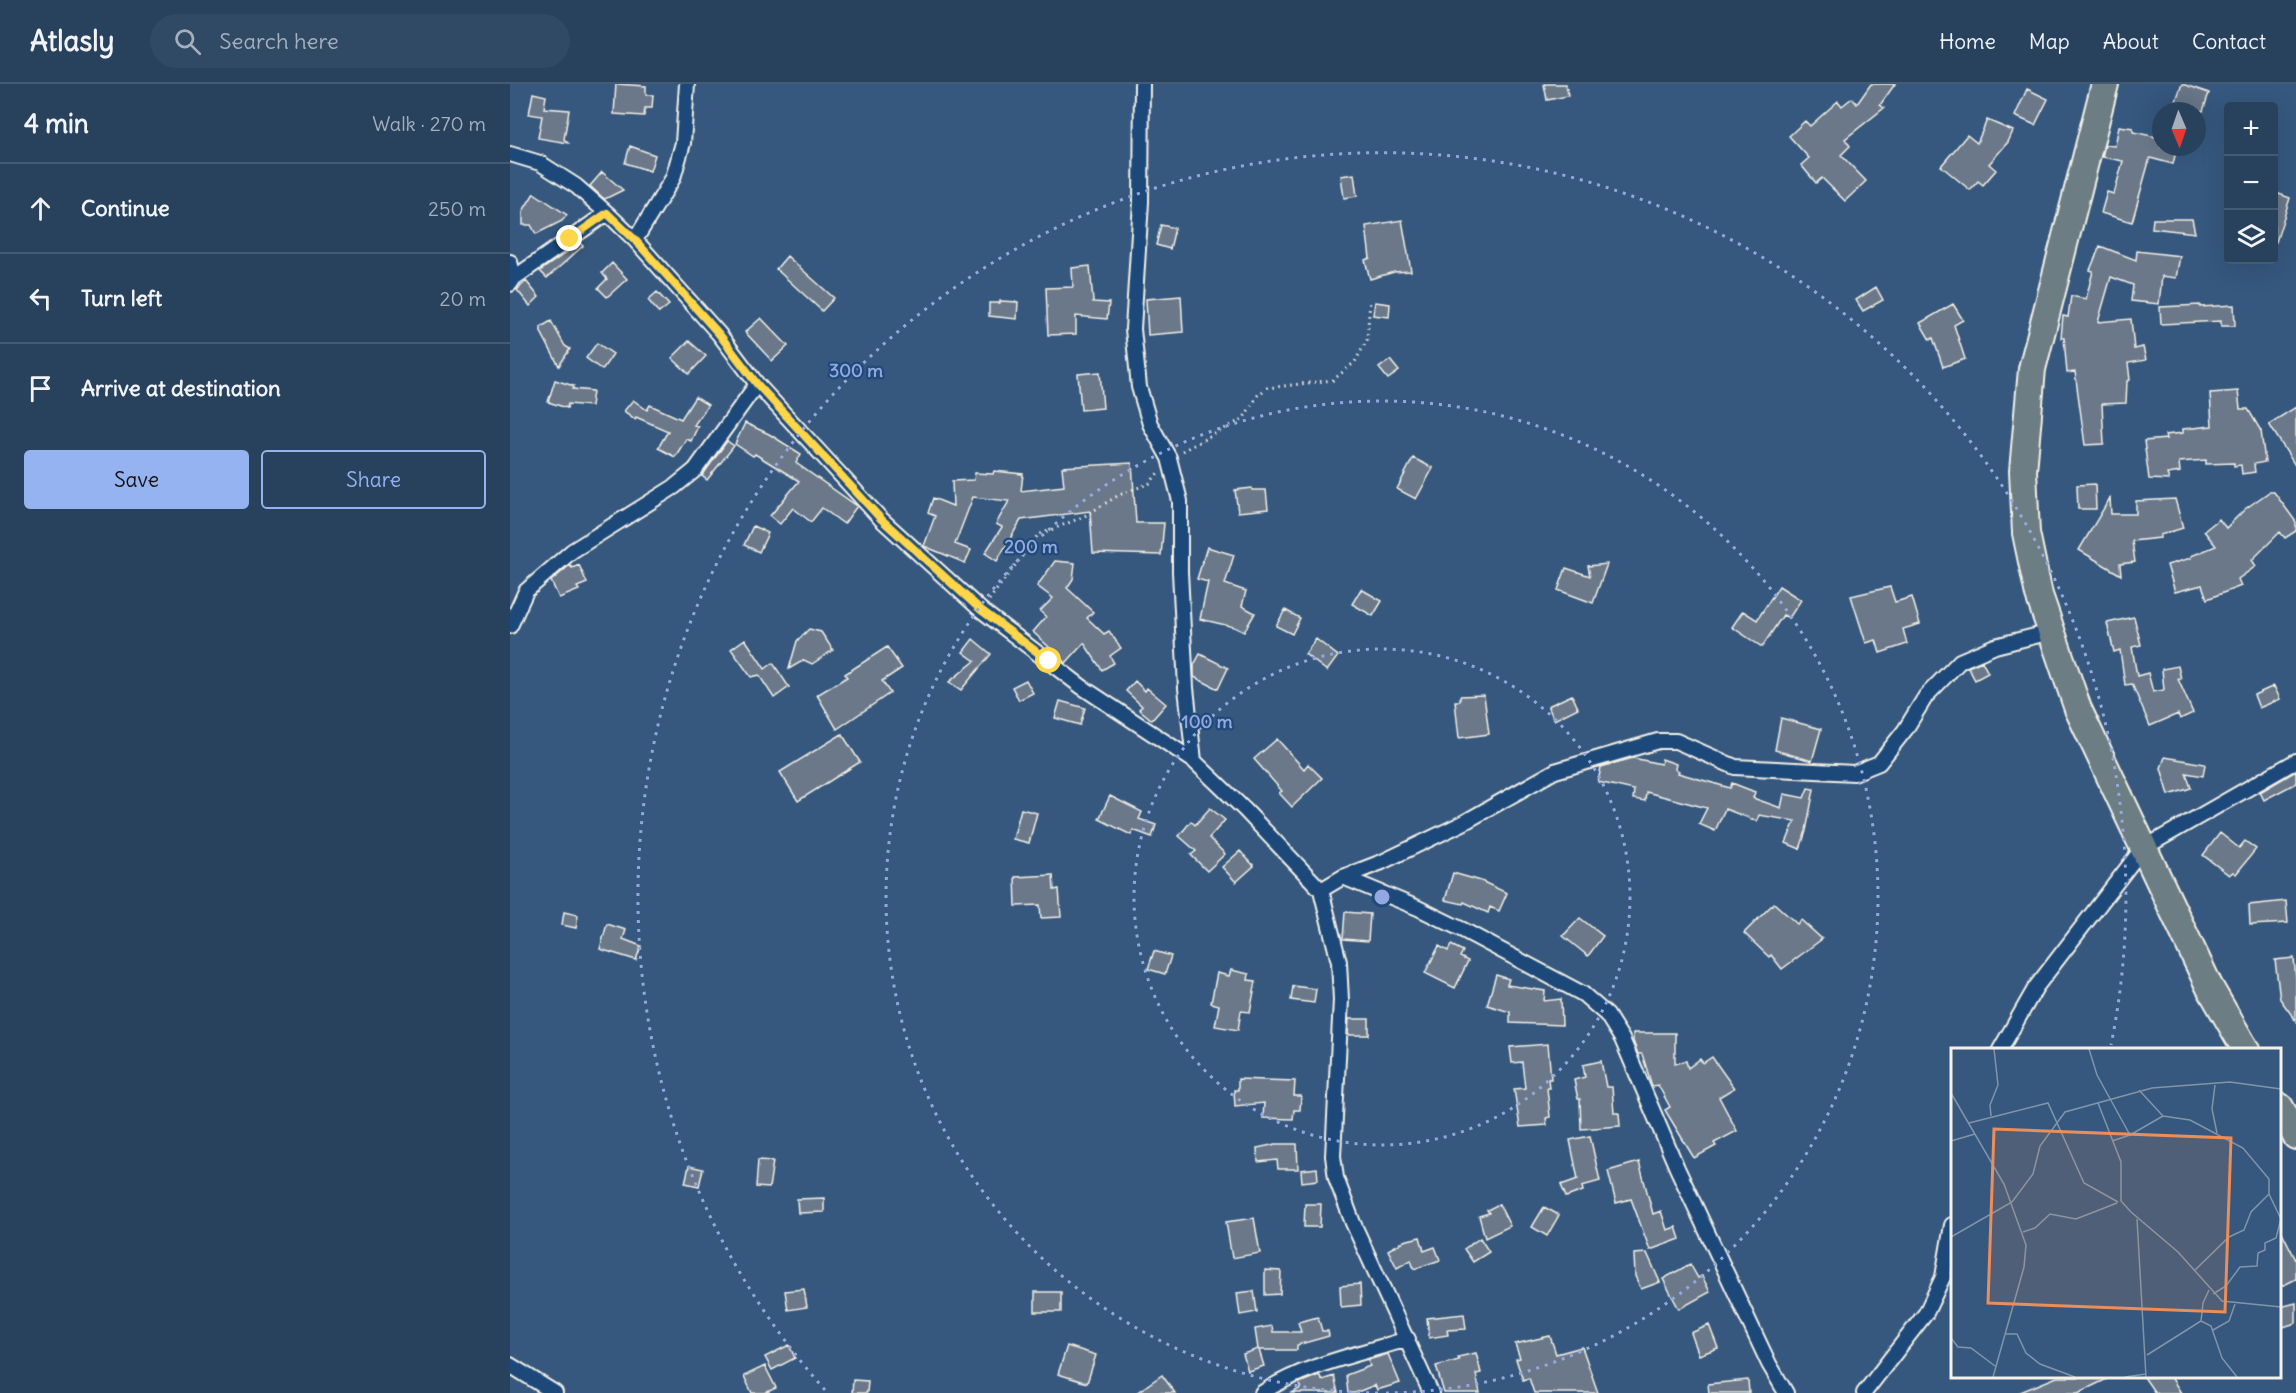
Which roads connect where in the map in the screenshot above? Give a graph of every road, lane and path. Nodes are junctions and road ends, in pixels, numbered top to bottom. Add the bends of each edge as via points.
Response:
1 (687, 84) edge
2 (1142, 84) edge
3 (2105, 84) edge
4 (510, 154) edge
5 (607, 213) junction
6 (635, 240) junction
7 (510, 262) edge
8 (512, 281) edge
9 (1370, 301) dead end
10 (757, 384) junction
11 (1168, 458) junction
12 (981, 610) junction
13 (510, 626) edge
14 (2051, 632) junction
15 (1194, 761) junction
16 (2296, 761) edge
17 (2142, 849) junction
18 (1343, 877) junction
19 (1321, 890) junction
20 (2001, 1048) edge
21 (2245, 1048) edge
22 (2281, 1109) edge
23 (2296, 1136) edge
24 (1951, 1235) edge
25 (1408, 1339) junction
26 (510, 1365) edge
27 (1277, 1388) edge
28 (555, 1393) edge
29 (1262, 1393) edge
30 (1431, 1393) edge
31 (1786, 1393) edge
32 (1864, 1393) edge

1 - 6 street via 683,143 673,178
2 - 11 street via 1141,202 1133,329 1139,387 1150,424
3 - 14 highway via 2032,369 2023,471 2025,533
4 - 5 street via 540,163 576,186
5 - 6 street
5 - 8 street
6 - 10 street via 719,334
7 - 8 street
9 - 11 path via 1367,340 1356,362 1333,380 1268,388 1258,395 1243,419
10 - 12 street via 881,519
10 - 13 street via 695,470 572,551 526,591
11 - 12 path via 1150,483 1038,535
11 - 15 street via 1180,501 1186,688
12 - 15 street via 1082,687
14 - 17 highway via 2078,709
14 - 18 street via 1995,646 1960,661 1926,696 1880,763 1854,773 1735,767 1676,741 1658,741 1555,771 1463,823
15 - 19 street
16 - 17 street
17 - 20 street via 2036,987
17 - 21 highway via 2209,986
18 - 19 street
18 - 31 street via 1471,934 1583,994 1607,1015 1622,1039 1677,1168
19 - 25 street via 1339,962 1333,1156 1336,1178
22 - 23 highway
24 - 32 street via 1943,1277 1926,1312
25 - 27 street via 1333,1362
25 - 30 street
26 - 28 street
27 - 29 street

